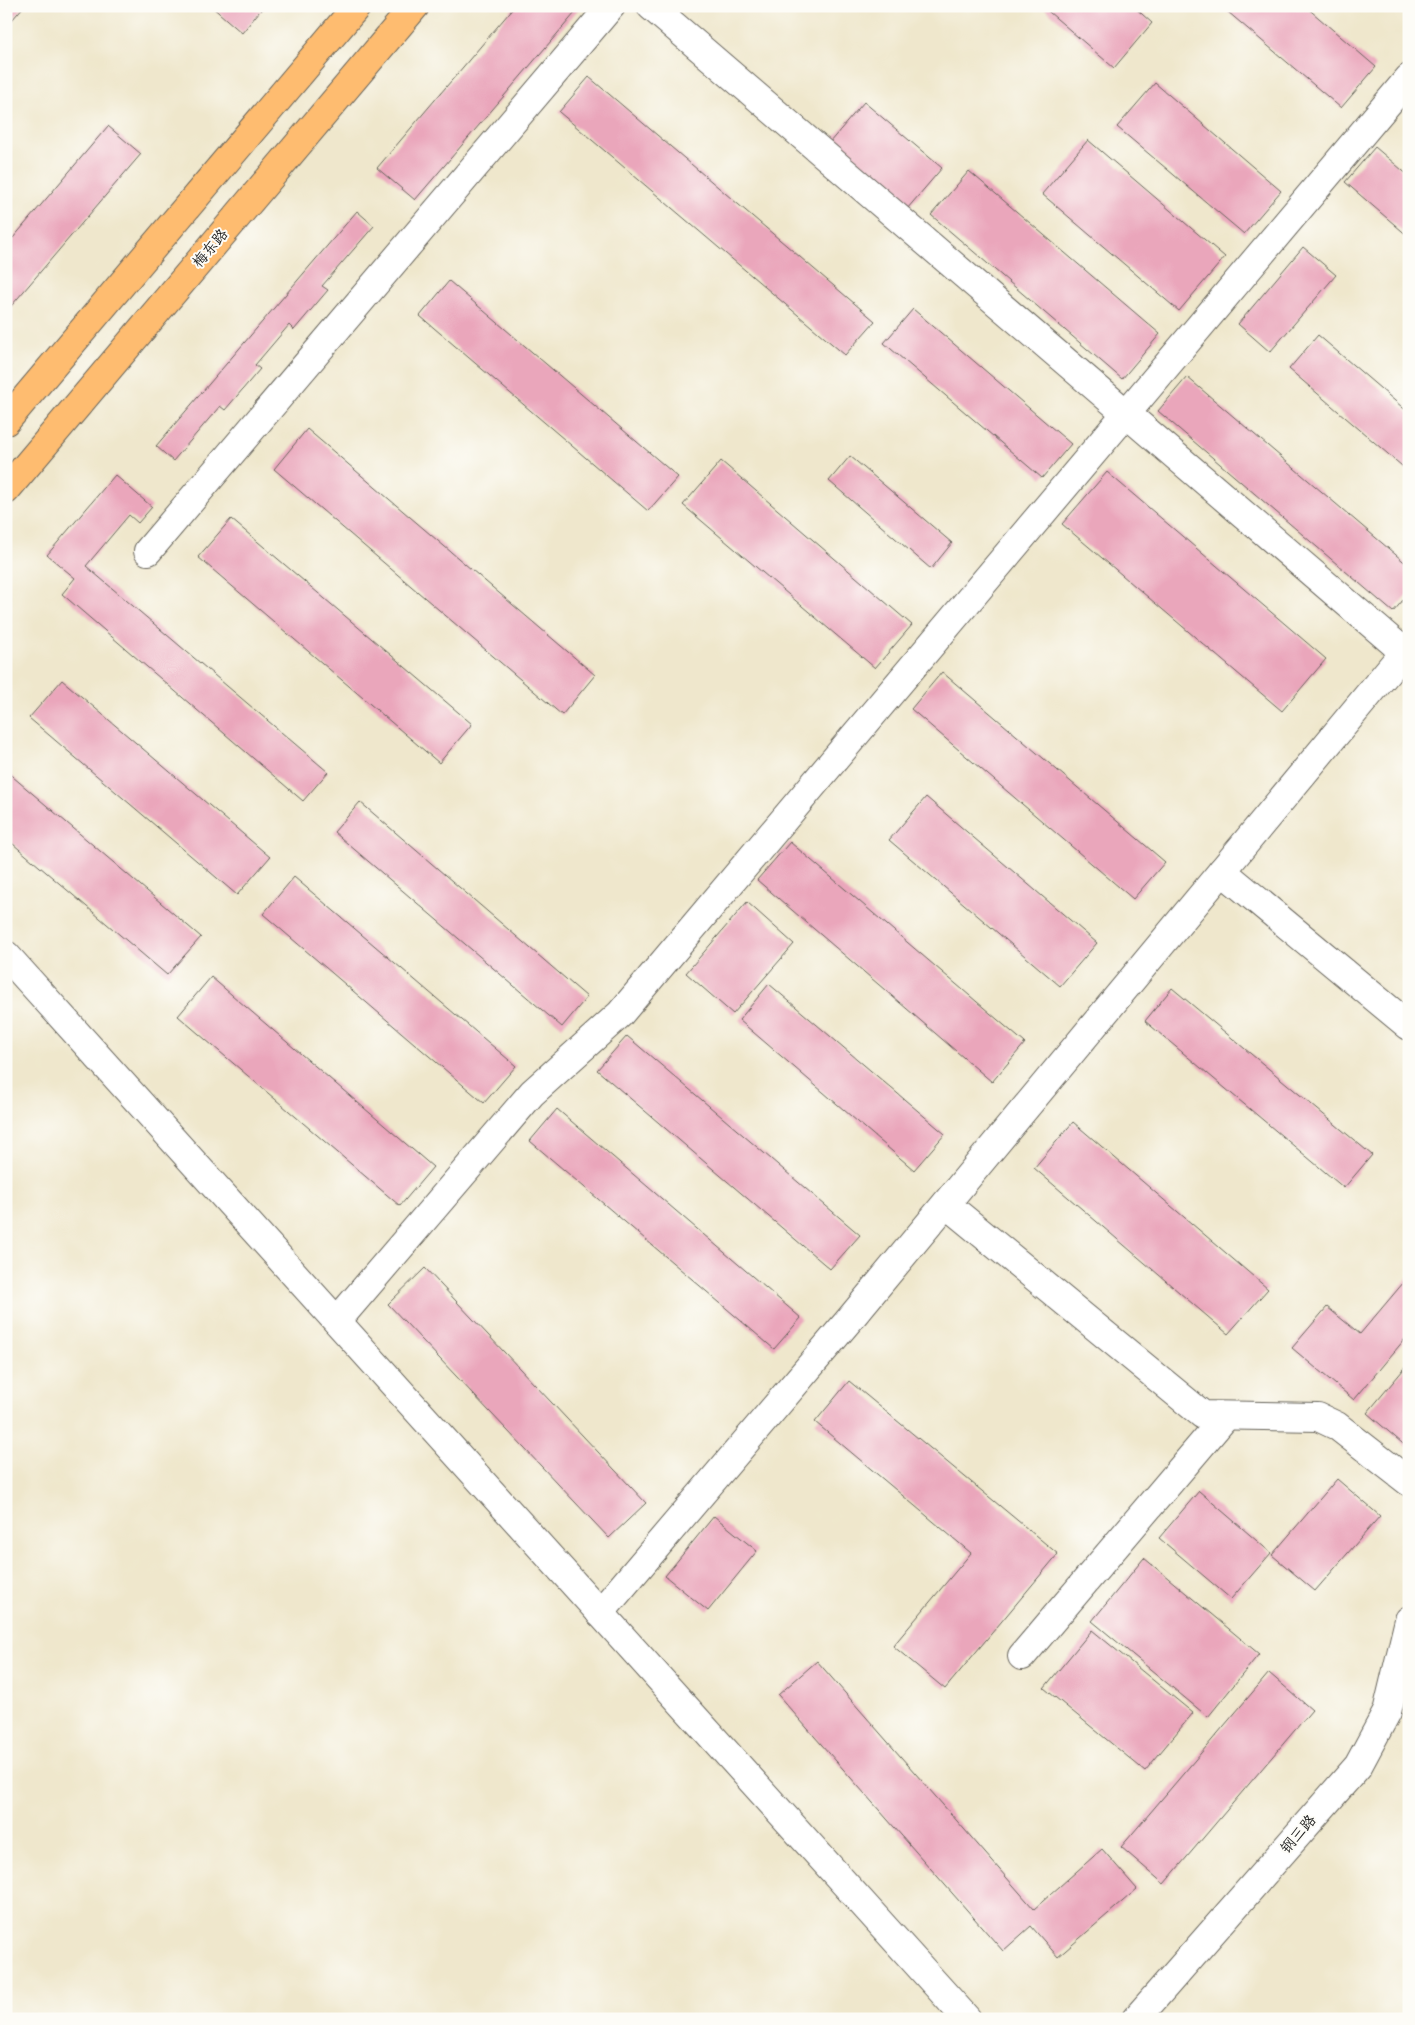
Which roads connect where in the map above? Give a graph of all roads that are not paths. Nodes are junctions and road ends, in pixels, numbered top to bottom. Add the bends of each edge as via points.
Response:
1 (357, 6) edge
2 (415, 6) edge
3 (651, 6) edge
4 (610, 7) edge
5 (1409, 78) edge
6 (1125, 414) junction
7 (6, 421) edge
8 (6, 490) edge
9 (148, 551) dead end
10 (1407, 651) edge
11 (1222, 870) junction
12 (6, 955) edge
13 (1409, 1026) edge
14 (946, 1204) junction
15 (337, 1321) junction
16 (1226, 1416) junction
17 (1409, 1482) edge
18 (600, 1613) junction
19 (1409, 1620) edge
20 (1022, 1656) dead end
21 (967, 2019) edge
22 (1136, 2019) edge

1 - 7 main road
2 - 8 main road, 梅东路
3 - 6 street
4 - 9 street
5 - 6 street
6 - 10 street
6 - 15 street via 620,1014 532,1093
10 - 11 street
11 - 13 street
11 - 14 street
12 - 15 street
14 - 16 street via 1203,1415
14 - 18 street
15 - 18 street
16 - 17 street via 1318,1418 1337,1426
16 - 20 street
18 - 21 street
19 - 22 street, 钢三路 via 1388,1712 1358,1766

